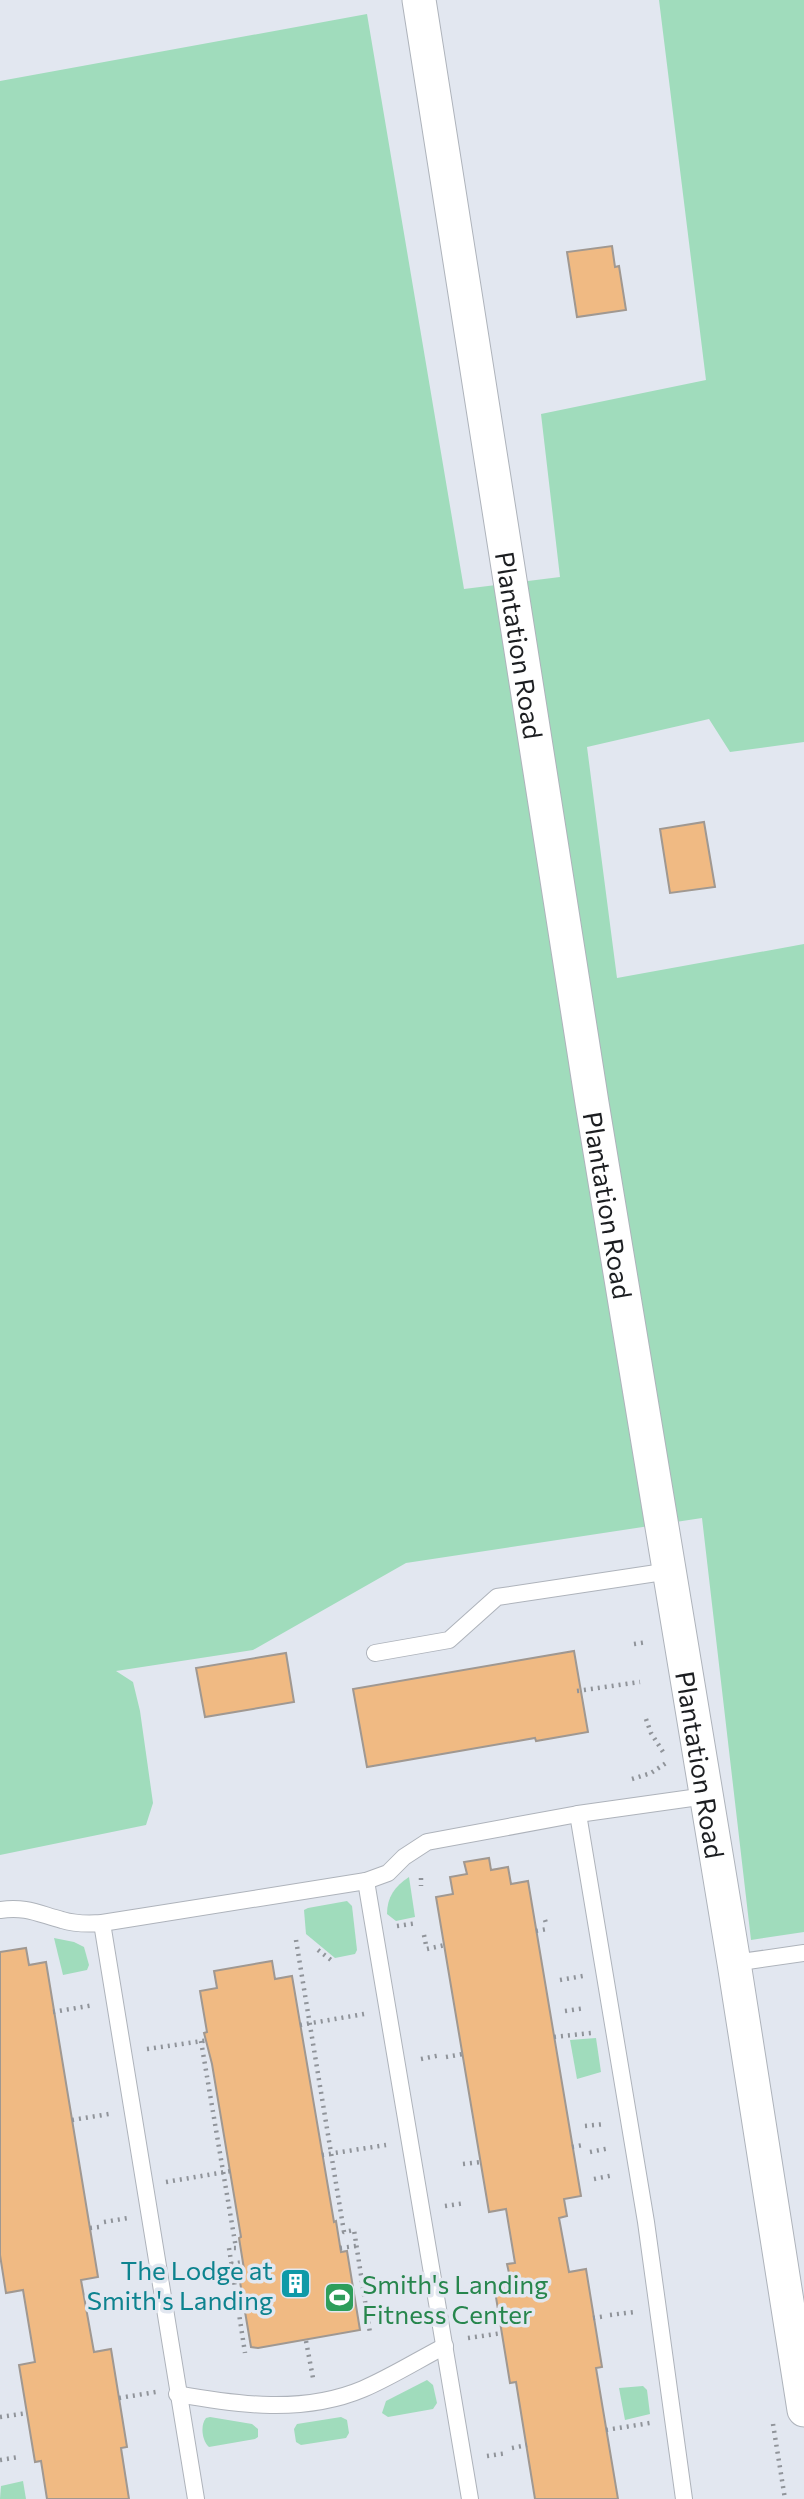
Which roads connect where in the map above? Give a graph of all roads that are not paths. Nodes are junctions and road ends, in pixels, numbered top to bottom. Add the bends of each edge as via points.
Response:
1 (419, 0) edge
2 (670, 1571) junction
3 (375, 1653) dead end
4 (706, 1796) junction
5 (578, 1814) junction
6 (366, 1881) junction
7 (0, 1910) edge
8 (102, 1923) junction
9 (804, 1953) edge
10 (734, 1963) junction
11 (451, 2343) junction
12 (169, 2393) junction
13 (804, 2410) edge
14 (196, 2499) edge
15 (470, 2499) edge
16 (684, 2499) edge

1 - 2 street, Plantation Road
2 - 3 lane via 497,1597 449,1640
2 - 4 street, Plantation Road
4 - 5 lane
4 - 10 street, Plantation Road
5 - 6 lane via 427,1842 388,1872
5 - 16 lane via 646,2222
6 - 8 lane
6 - 11 lane
7 - 8 lane via 26,1909 61,1920
8 - 12 lane
9 - 10 lane
10 - 13 street, Plantation Road
11 - 12 lane via 362,2389 318,2402 273,2406
11 - 15 lane
12 - 14 lane

